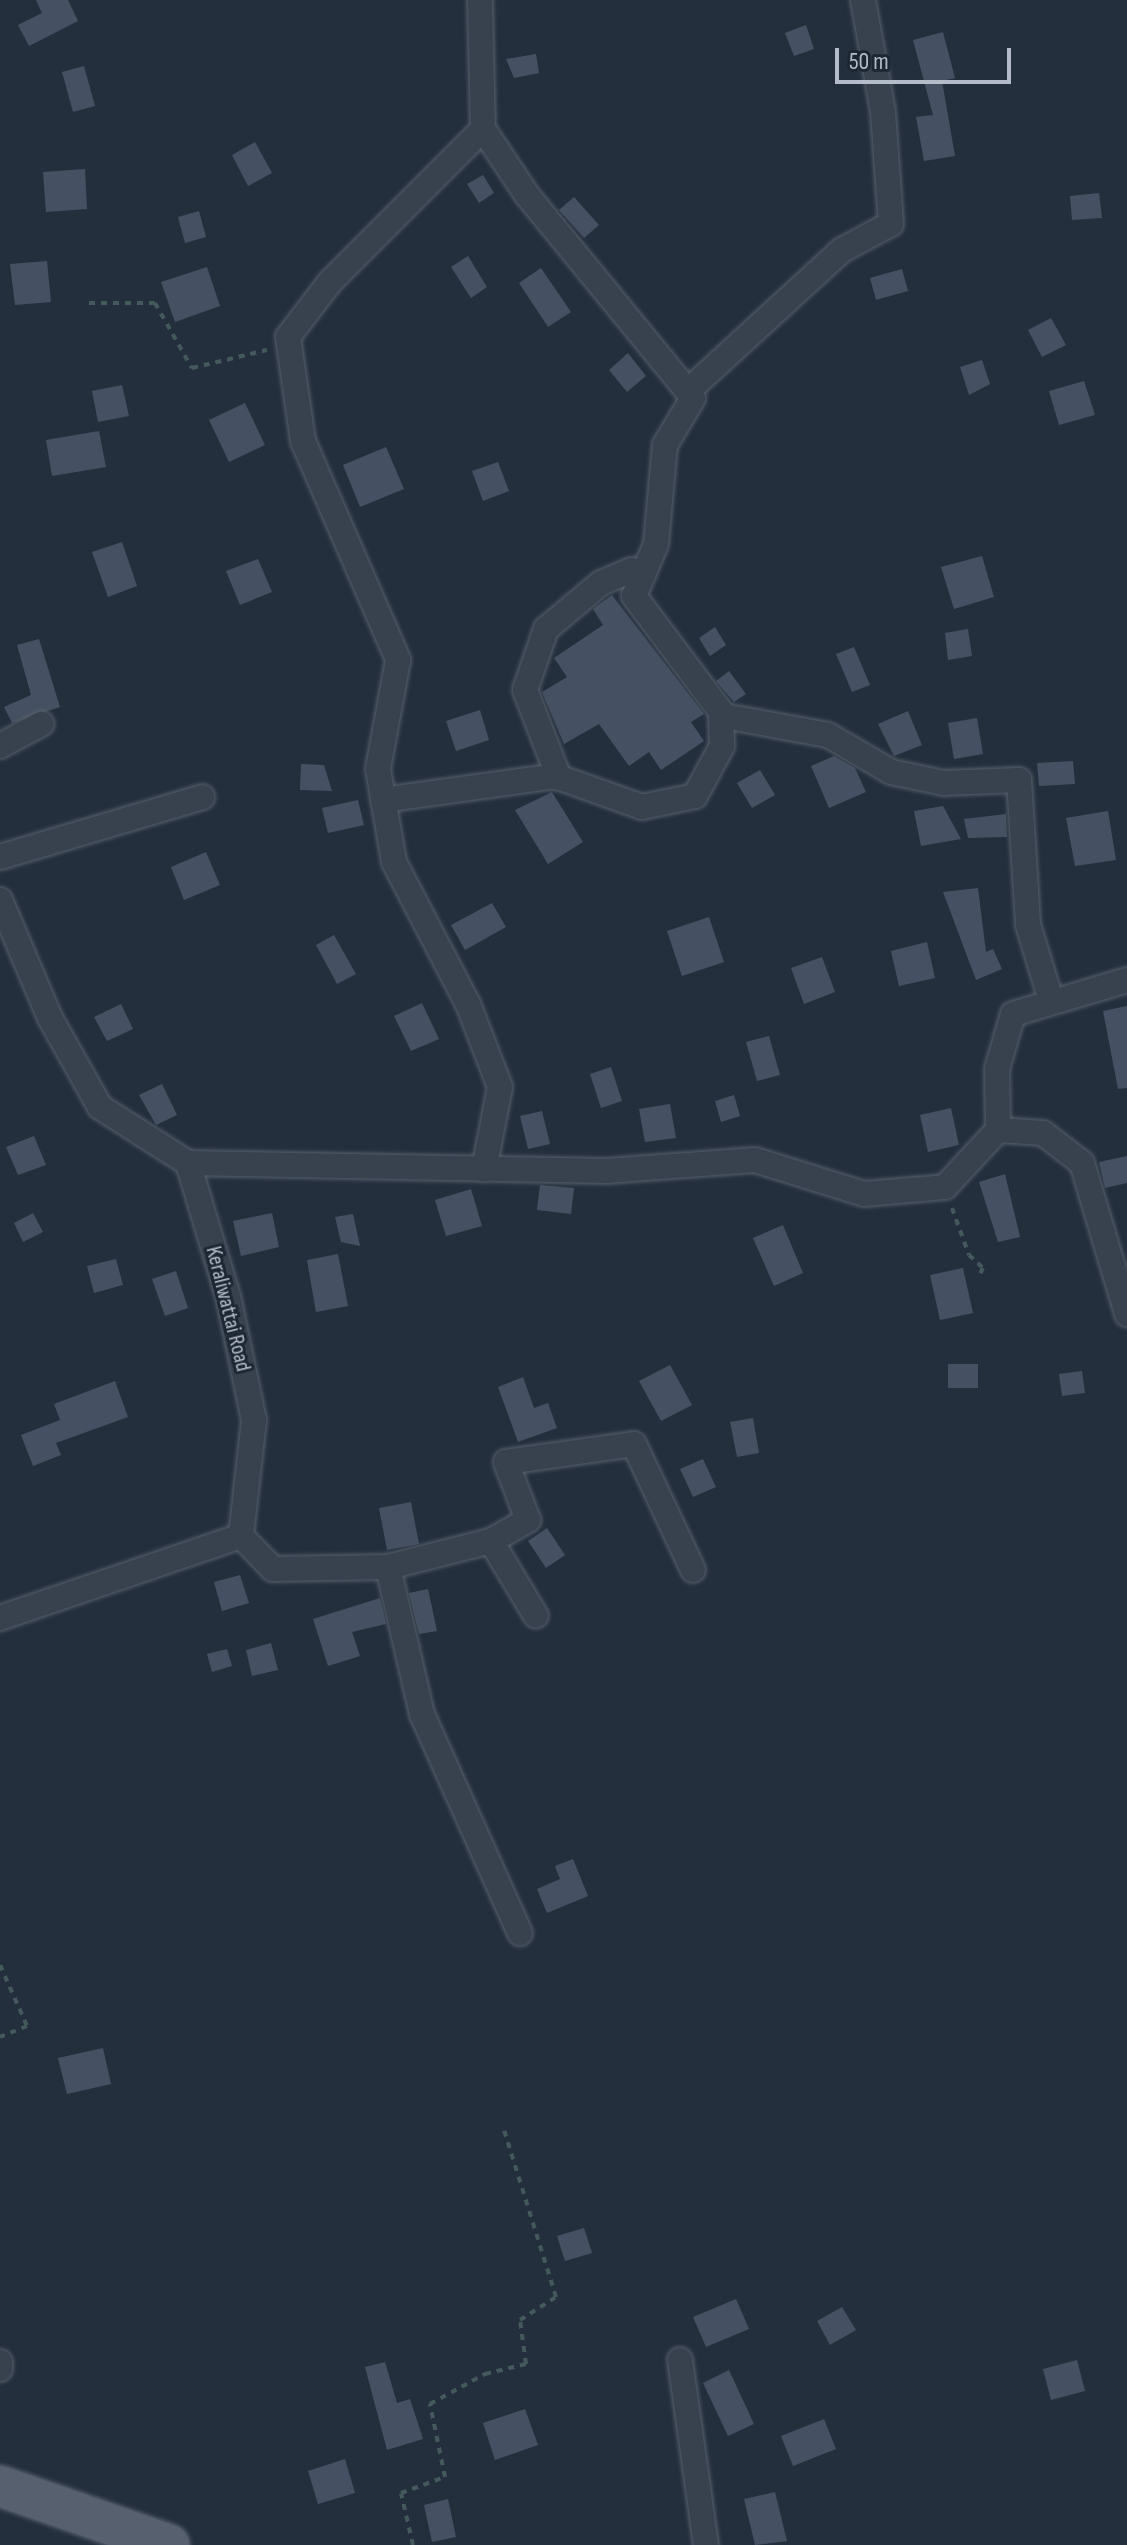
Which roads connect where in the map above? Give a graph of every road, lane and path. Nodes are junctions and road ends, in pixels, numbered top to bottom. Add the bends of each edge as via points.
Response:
1 (480, 0) edge
2 (863, 0) edge
3 (483, 129) junction
4 (89, 303) dead end
5 (290, 347) junction
6 (688, 391) junction
7 (642, 576) junction
8 (721, 714) junction
9 (41, 724) dead end
10 (0, 746) edge
11 (559, 778) junction
12 (202, 797) dead end
13 (383, 800) junction
14 (0, 857) edge
15 (0, 900) edge
16 (1127, 980) edge
17 (1051, 1000) junction
18 (998, 1130) junction
19 (188, 1163) junction
20 (484, 1169) junction
21 (945, 1187) junction
22 (978, 1278) dead end
23 (1127, 1314) edge
24 (241, 1536) junction
25 (491, 1541) junction
26 (388, 1567) junction
27 (693, 1570) dead end
28 (536, 1616) dead end
29 (0, 1618) edge
30 (520, 1933) dead end
31 (0, 1965) edge
32 (0, 2037) edge
33 (504, 2130) dead end
34 (680, 2360) dead end
35 (0, 2362) edge
36 (0, 2369) edge
37 (3, 2482) edge
38 (169, 2545) edge
39 (413, 2545) edge
40 (706, 2545) edge

1 - 3 street
2 - 6 street via 883,112 891,224 842,250
3 - 5 street via 330,282 288,337
3 - 6 street via 527,195
4 - 5 path via 155,303 192,368
5 - 13 street via 303,441 398,660 378,769
6 - 7 street via 693,398 665,445 656,544
7 - 8 street via 634,596
7 - 11 street via 631,570 601,583 546,629 525,690
8 - 11 street via 722,746 695,796 642,807
8 - 17 street via 789,734 828,735 891,772 944,783 1019,780 1028,925
9 - 10 street
11 - 13 street
12 - 14 street
13 - 20 street via 394,862 468,1004 500,1087
15 - 19 street via 50,1018 100,1107
16 - 17 street
17 - 18 street via 1013,1014 997,1069
18 - 21 street
18 - 23 street via 1043,1133 1082,1163
19 - 20 street
19 - 24 street, Keraliwattai Road via 228,1296 254,1420
20 - 21 street via 606,1171 755,1160 864,1194
21 - 22 path via 969,1255 983,1268
24 - 26 street via 273,1569
24 - 29 street
25 - 26 street
25 - 27 street via 528,1520 506,1462 634,1444
25 - 28 street
26 - 30 street via 422,1714
31 - 32 path via 27,2026
33 - 39 path via 556,2297 520,2320 526,2364 485,2374 430,2404 445,2477 401,2493
34 - 40 street
35 - 36 street
37 - 38 main road

